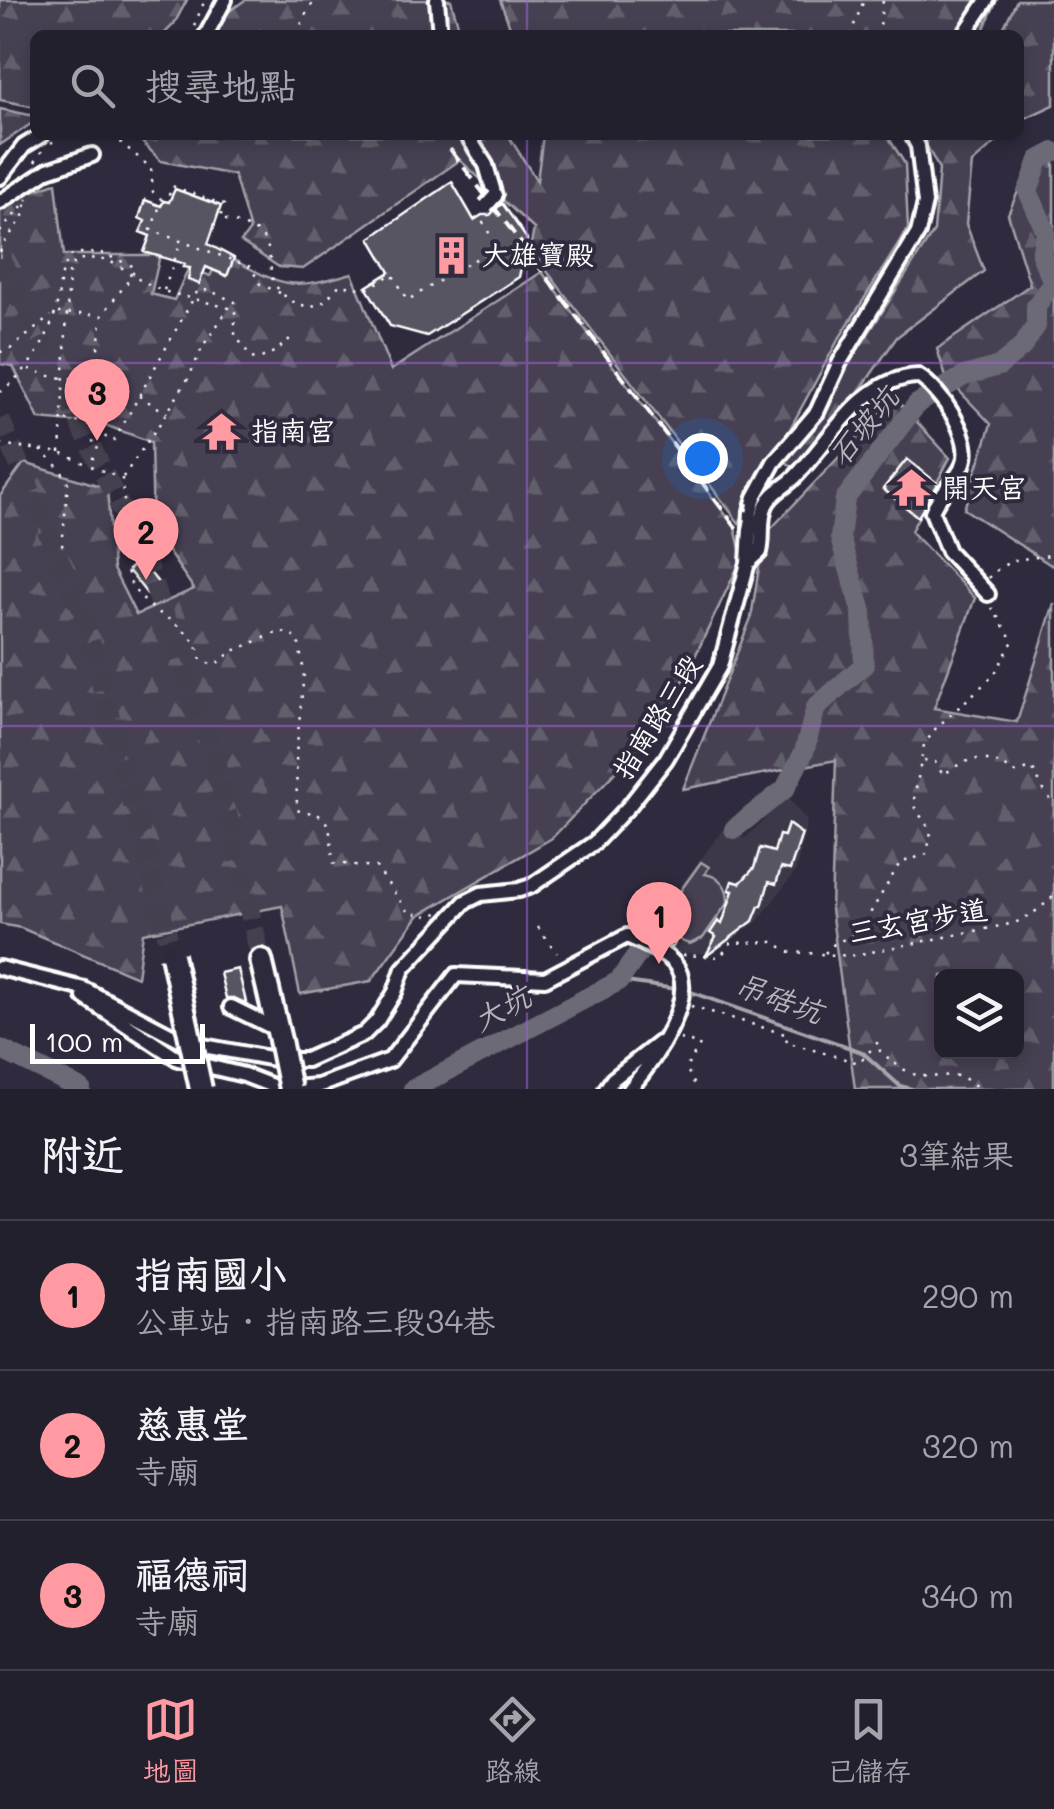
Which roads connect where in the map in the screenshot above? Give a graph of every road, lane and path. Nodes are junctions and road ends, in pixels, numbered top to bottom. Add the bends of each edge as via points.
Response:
1 (205, 0) edge
2 (224, 0) edge
3 (316, 0) edge
4 (437, 0) edge
5 (864, 0) edge
6 (883, 0) edge
7 (987, 0) edge
8 (192, 30) edge
9 (209, 30) edge
10 (301, 30) edge
11 (440, 30) edge
12 (852, 30) edge
13 (880, 30) edge
14 (967, 30) edge
15 (34, 140) edge
16 (118, 140) edge
17 (471, 140) edge
18 (915, 140) edge
19 (92, 155) dead end
20 (0, 177) edge
21 (162, 200) junction
22 (490, 200) joint
23 (0, 202) edge
24 (0, 232) edge
25 (181, 242) junction
26 (0, 252) edge
27 (132, 276) junction
28 (163, 291) junction
29 (280, 293) junction
30 (194, 297) junction
31 (55, 312) junction
32 (67, 314) junction
33 (102, 314) junction
34 (291, 338) dead end
35 (0, 352) edge
36 (27, 369) junction
37 (64, 379) junction
38 (94, 380) junction
39 (1, 390) edge
40 (138, 396) junction
41 (168, 413) junction
42 (64, 420) junction
43 (94, 425) junction
44 (94, 431) junction
45 (0, 444) edge
46 (40, 448) junction
47 (60, 453) junction
48 (90, 465) junction
49 (122, 478) junction
50 (62, 547) dead end
51 (1054, 554) edge
52 (748, 562) junction
53 (984, 590) junction
54 (922, 759) junction
55 (1054, 799) edge
56 (1054, 896) edge
57 (441, 912) dead end
58 (538, 927) dead end
59 (170, 947) tunnel mouth
60 (557, 954) dead end
61 (825, 954) junction
62 (664, 956) junction
63 (261, 960) tunnel mouth
64 (0, 968) edge
65 (61, 983) junction
66 (679, 998) junction
67 (232, 1007) dead end
68 (279, 1035) junction
69 (668, 1036) junction
70 (200, 1089) edge
71 (290, 1089) edge
72 (606, 1089) edge
73 (630, 1089) edge
74 (698, 1089) edge
75 (979, 1089) edge

1 - 8 path
2 - 9 street
3 - 10 path
4 - 11 street
5 - 12 path
6 - 13 path
7 - 14 street
15 - 20 street
16 - 21 path via 152,168 153,192
17 - 22 street via 486,166
18 - 52 street, 指南路三段 via 924,203 918,233 817,412 774,462 755,497
19 - 23 street via 48,170
21 - 25 path via 151,230
21 - 29 path via 172,186 224,205 220,218 266,242
22 - 29 path via 476,212 497,246 408,300 392,274 367,290 340,285 320,304 290,301
24 - 26 path via 27,199 26,215
25 - 28 path
25 - 29 path via 250,267 260,284
27 - 28 path
27 - 31 path via 135,267 101,252 74,253
27 - 32 path via 102,260 75,261
27 - 33 path
28 - 30 path
30 - 34 path via 208,290 236,302 235,335 252,358
30 - 40 path
30 - 41 path via 230,308
31 - 32 path
31 - 35 path
31 - 36 path
32 - 33 path
32 - 37 path
33 - 38 path
36 - 37 path
36 - 39 path
37 - 38 path
37 - 42 path
38 - 43 path
40 - 41 path
40 - 44 path via 114,441
41 - 49 path
42 - 43 path
42 - 47 path
43 - 44 path
44 - 48 path via 98,447
45 - 46 path
46 - 47 path
46 - 50 path via 68,482
47 - 48 path
48 - 49 path
49 - 57 path via 127,574 134,590 194,638 200,658 216,664 281,630 298,640 304,686 297,810 324,818 334,863 376,867 408,912
51 - 53 path via 1002,564
52 - 53 street via 760,552 770,497 856,406 886,382 918,376 944,400 966,452 932,512 948,552
52 - 65 street, 指南路三段 via 720,666 666,759 629,806 594,844 531,886 465,902 403,969 364,1034 318,1056 280,1060 187,1043
53 - 54 path via 1013,640 994,676 936,728
54 - 55 path via 943,774 988,757 1016,773 1032,768
54 - 61 path via 913,804 931,831 928,854 900,863 859,932
56 - 61 path, 三玄宮步道 via 1014,923 984,932 850,956
58 - 60 path
59 - 70 highway, bridge
61 - 62 path, 三玄宮步道 via 740,942 720,957
62 - 65 street via 622,936 545,979 456,975 390,1060 318,1086 280,1089 178,1060
62 - 66 street via 680,972
63 - 68 highway
64 - 65 street, 指南路三段
66 - 69 street
66 - 75 path via 788,1036 786,1042 808,1050 859,1063 878,1042 880,1052 904,1071 926,1077 946,1072
67 - 68 street
68 - 71 highway, bridge
69 - 72 street
69 - 73 street
69 - 74 path via 700,1045 686,1068

